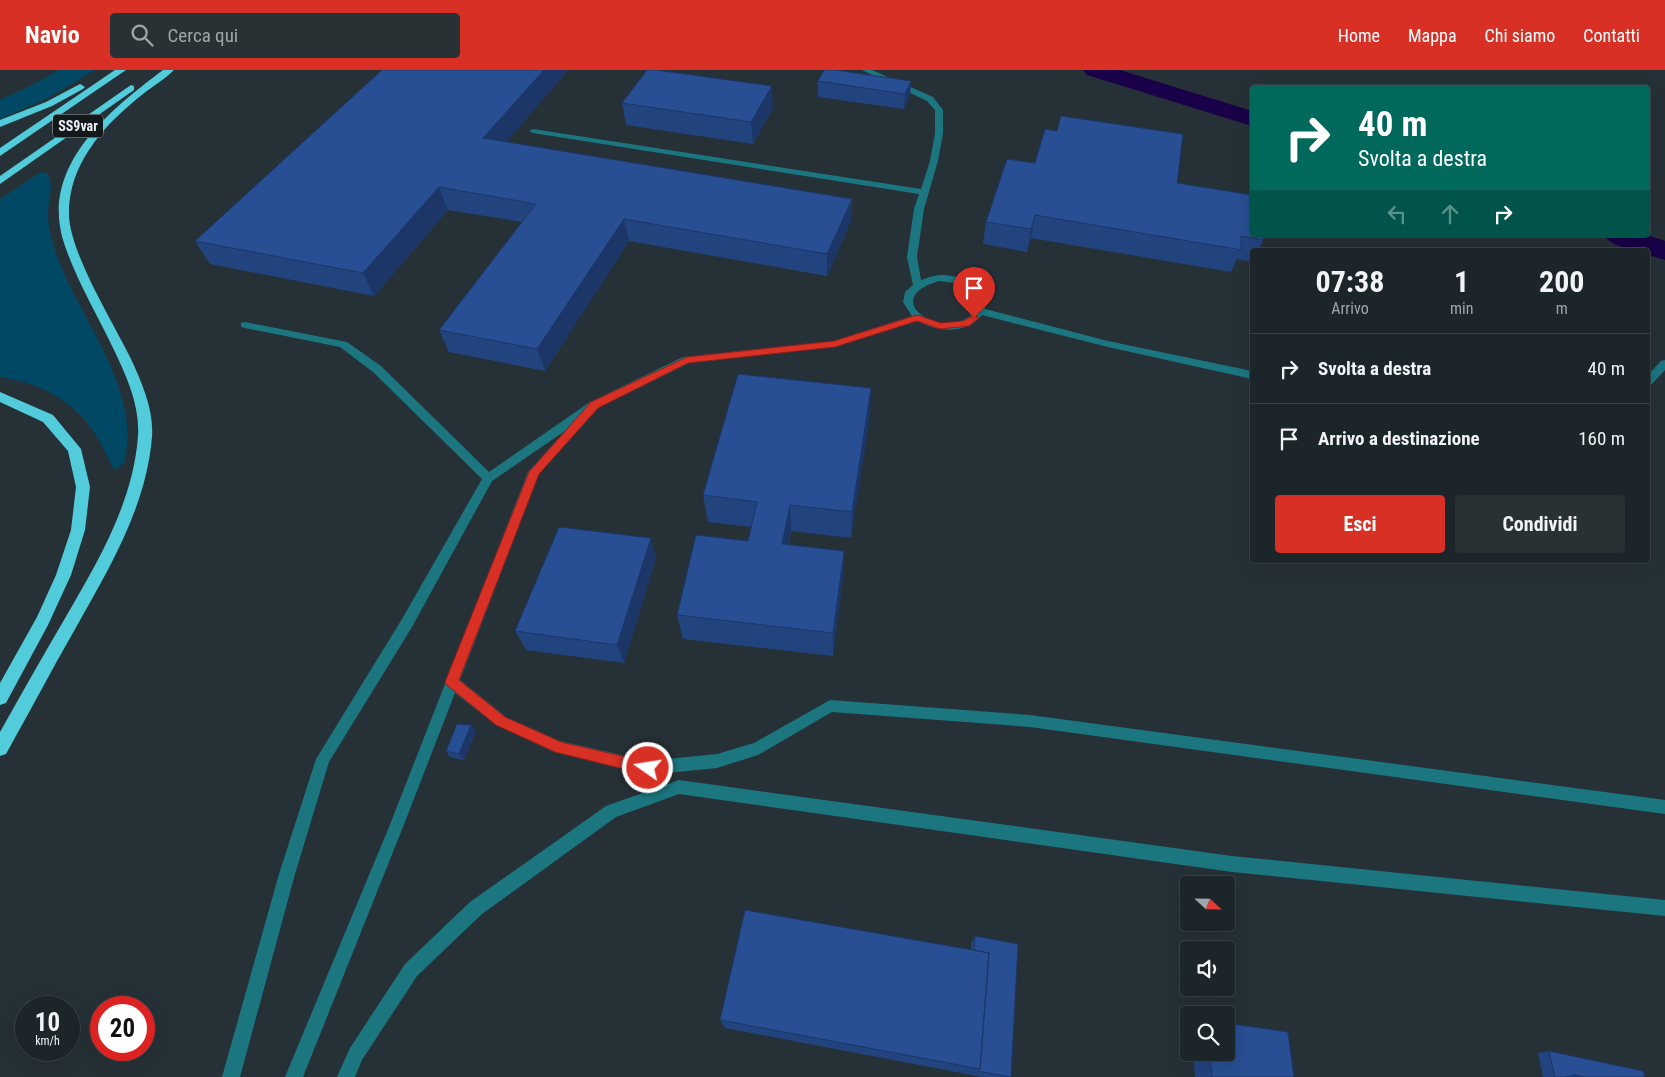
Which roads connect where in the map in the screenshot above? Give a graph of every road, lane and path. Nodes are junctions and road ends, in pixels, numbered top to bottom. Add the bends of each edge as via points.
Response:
1 (107, 70) edge
2 (120, 70) edge
3 (156, 70) edge
4 (169, 70) edge
5 (866, 70) edge
6 (0, 124) edge
7 (533, 131) dead end
8 (0, 153) edge
9 (0, 181) edge
10 (924, 192) junction
11 (917, 284) junction
12 (980, 311) junction
13 (917, 318) junction
14 (245, 325) dead end
15 (1665, 364) edge
16 (1250, 375) edge
17 (1650, 378) edge
18 (0, 397) edge
19 (594, 405) junction
20 (488, 478) junction
21 (452, 682) junction
22 (0, 698) edge
23 (0, 748) edge
24 (1665, 807) edge
25 (1665, 908) edge
26 (231, 1077) edge
27 (294, 1077) edge
28 (346, 1077) edge

1 - 6 highway via 63,97
2 - 8 highway, SS9var
3 - 9 highway, SS9var
4 - 23 highway via 105,124 84,149 67,189 64,215 69,242 136,385 144,414 144,449 138,480 118,535
5 - 10 lane via 930,99 939,110 934,161
7 - 10 lane
10 - 11 lane via 918,208 912,257
11 - 12 lane via 939,278 964,282 980,295
11 - 13 lane via 907,296 907,304
12 - 13 lane via 965,323 953,326 934,325
12 - 16 lane via 1108,344
13 - 19 lane via 835,344 687,360
14 - 20 lane via 343,344 377,369
15 - 17 lane
18 - 22 highway via 32,408 48,417 62,431 80,461 84,501 74,547 64,572
19 - 20 lane
19 - 21 lane via 534,472
20 - 26 lane via 406,623 323,759 286,874
21 - 24 lane via 501,721 559,748 648,768 717,761 758,748 830,706 1030,721
21 - 27 lane
25 - 28 lane via 1232,864 679,787 611,811 476,908 411,970 356,1054

